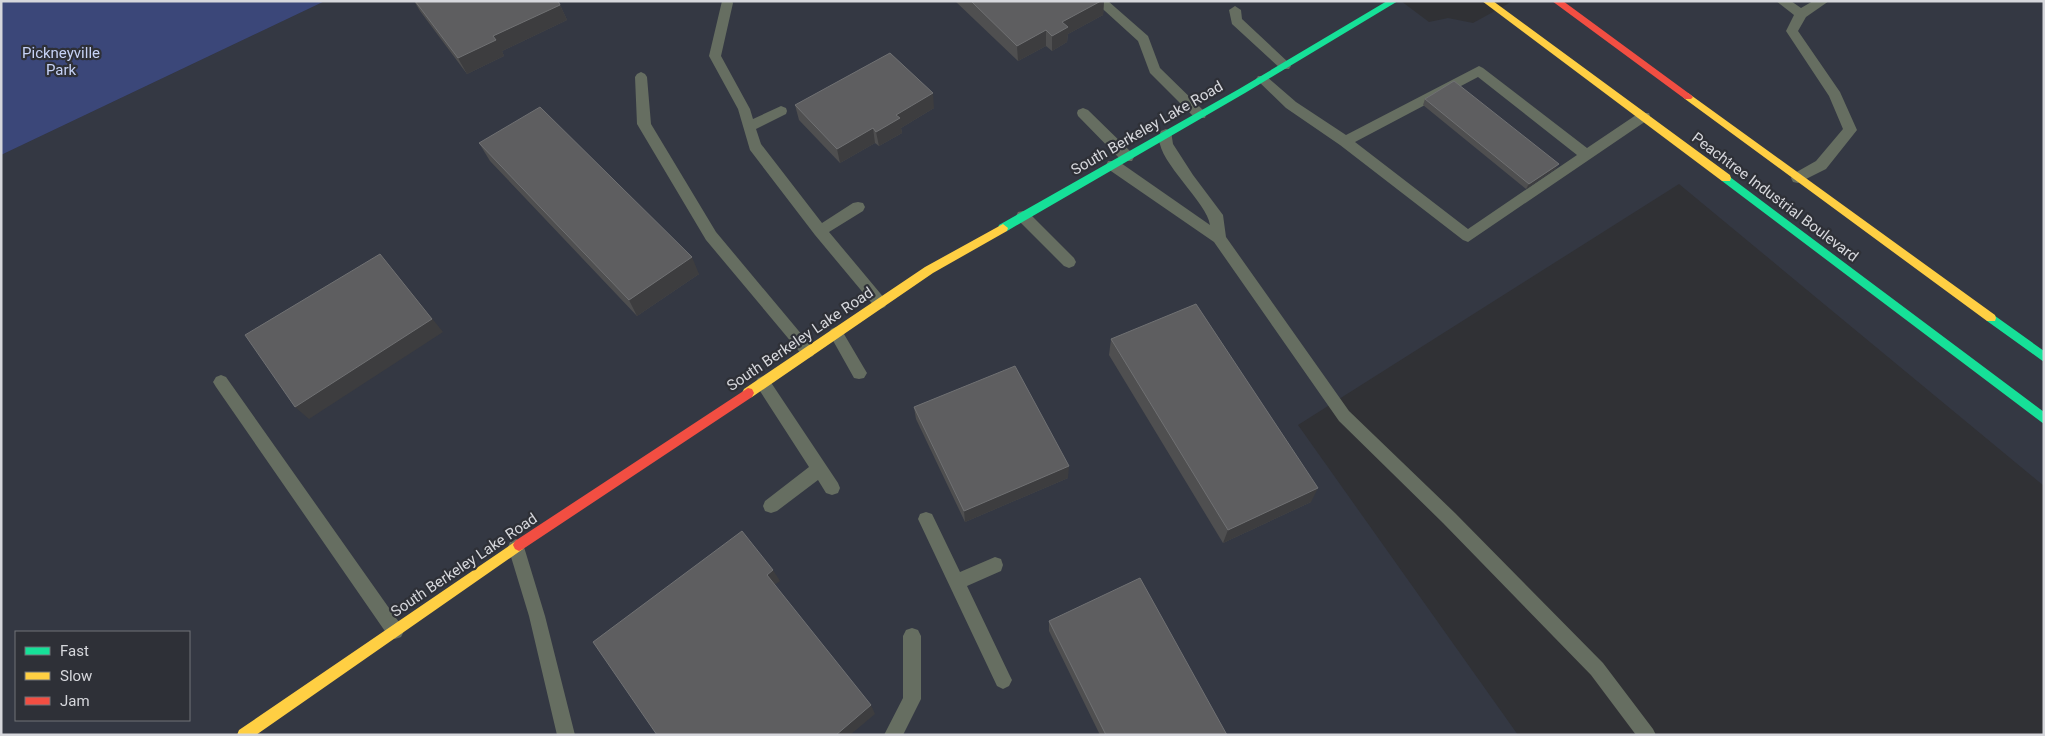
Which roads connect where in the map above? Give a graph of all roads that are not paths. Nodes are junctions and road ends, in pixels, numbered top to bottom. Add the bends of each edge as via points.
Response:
1 (1100, 1) edge
2 (1394, 1) edge
3 (1486, 1) edge
4 (1556, 1) edge
5 (1782, 1) edge
6 (1823, 1) edge
7 (727, 3) dead end
8 (1236, 10) dead end
9 (1801, 14) junction
10 (1285, 66) junction
11 (641, 77) dead end
12 (1262, 79) junction
13 (781, 111) dead end
14 (1083, 112) dead end
15 (1200, 115) junction
16 (1644, 116) junction
17 (749, 127) junction
18 (1166, 134) junction
19 (1345, 141) junction
20 (1587, 156) junction
21 (1127, 157) junction
22 (1113, 165) junction
23 (1798, 178) junction
24 (858, 207) dead end
25 (1023, 216) junction
26 (820, 232) junction
27 (1219, 238) junction
28 (1069, 262) dead end
29 (880, 303) junction
30 (836, 333) junction
31 (808, 352) junction
32 (2044, 357) edge
33 (859, 373) dead end
34 (222, 382) dead end
35 (763, 383) junction
36 (2044, 419) edge
37 (819, 468) junction
38 (832, 488) dead end
39 (771, 506) dead end
40 (926, 519) dead end
41 (516, 547) junction
42 (995, 565) dead end
43 (956, 582) junction
44 (395, 631) junction
45 (912, 636) dead end
46 (1003, 680) dead end
47 (244, 735) edge
48 (566, 735) edge
49 (893, 735) edge
50 (1647, 735) edge

1 - 15 lane via 1144,39 1154,70
2 - 10 main road, South Berkeley Lake Road
3 - 16 main road, Peachtree Industrial Boulevard
4 - 23 main road, Peachtree Industrial Boulevard
5 - 9 lane
6 - 9 lane
7 - 17 lane via 714,56 744,109
8 - 10 lane via 1236,21
9 - 23 lane via 1792,31 1835,94 1850,130 1821,165
10 - 12 main road, South Berkeley Lake Road
11 - 31 lane via 644,124 711,236
12 - 15 main road, South Berkeley Lake Road
12 - 19 lane via 1291,105
13 - 17 lane
14 - 21 lane
15 - 18 main road, South Berkeley Lake Road
16 - 20 lane
16 - 36 main road, Peachtree Industrial Boulevard
17 - 26 lane via 755,146
18 - 21 main road, South Berkeley Lake Road
18 - 27 lane via 1166,144 1216,215
19 - 20 lane via 1479,71
19 - 20 lane via 1468,236
21 - 22 main road, South Berkeley Lake Road
22 - 25 main road, South Berkeley Lake Road
22 - 27 lane
23 - 32 main road, Peachtree Industrial Boulevard
24 - 26 lane
25 - 28 lane
25 - 29 main road, South Berkeley Lake Road via 929,270
26 - 29 lane
27 - 50 lane via 1344,416 1597,669
29 - 30 main road, South Berkeley Lake Road
30 - 31 main road, South Berkeley Lake Road
30 - 33 lane
31 - 35 main road, South Berkeley Lake Road
34 - 44 lane
35 - 37 lane
35 - 41 main road, South Berkeley Lake Road
37 - 38 lane
37 - 39 lane
40 - 43 lane
41 - 44 main road, South Berkeley Lake Road
41 - 48 lane via 537,616
42 - 43 lane
43 - 46 lane
44 - 47 main road, South Berkeley Lake Road
45 - 49 lane via 912,699

